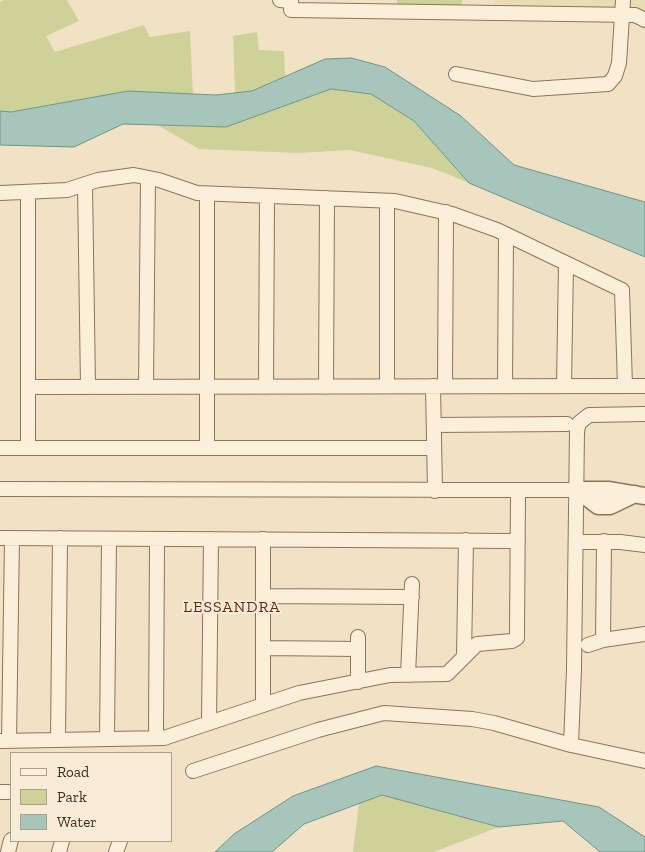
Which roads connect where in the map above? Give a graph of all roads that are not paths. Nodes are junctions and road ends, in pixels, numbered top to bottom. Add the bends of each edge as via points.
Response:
1 (280, 0) edge
2 (623, 0) edge
3 (623, 15) junction
4 (645, 20) edge
5 (456, 74) dead end
6 (148, 178) junction
7 (85, 184) junction
8 (28, 193) junction
9 (0, 194) edge
10 (207, 194) junction
11 (267, 196) junction
12 (327, 198) junction
13 (387, 201) junction
14 (446, 212) junction
15 (506, 235) junction
16 (566, 264) junction
17 (387, 386) junction
18 (439, 386) junction
19 (505, 386) junction
20 (564, 386) junction
21 (625, 386) junction
22 (645, 386) edge
23 (28, 387) junction
24 (88, 387) junction
25 (146, 387) junction
26 (207, 387) junction
27 (266, 387) junction
28 (326, 387) junction
29 (645, 414) edge
30 (566, 424) dead end
31 (434, 425) junction
32 (28, 447) junction
33 (207, 447) junction
34 (0, 448) edge
35 (434, 448) junction
36 (0, 489) edge
37 (518, 490) junction
38 (577, 490) junction
39 (435, 491) junction
40 (640, 495) edge
41 (6, 538) edge
42 (60, 538) junction
43 (109, 538) junction
44 (156, 539) junction
45 (211, 539) junction
46 (263, 539) junction
47 (466, 540) junction
48 (518, 541) junction
49 (604, 541) junction
50 (579, 542) dead end
51 (645, 545) edge
52 (263, 596) junction
53 (645, 634) edge
54 (603, 640) junction
55 (588, 645) dead end
56 (263, 648) junction
57 (464, 657) junction
58 (408, 675) junction
59 (358, 682) junction
60 (263, 705) junction
61 (209, 723) junction
62 (156, 738) junction
63 (107, 739) junction
64 (58, 740) junction
65 (5, 741) edge
66 (571, 745) junction
67 (645, 761) edge
68 (192, 771) dead end

1 - 3 street via 291,1 291,10
2 - 3 street
3 - 4 street via 640,16
3 - 5 street via 619,63 608,84 533,89
6 - 7 street via 134,175
6 - 10 street via 197,194
6 - 25 street
7 - 8 street via 67,190
7 - 24 street
8 - 9 street
8 - 23 street
10 - 11 street
10 - 26 street
11 - 12 street
11 - 27 street
12 - 13 street
12 - 28 street
13 - 14 street
13 - 17 street
14 - 15 street
14 - 18 street
15 - 16 street
15 - 19 street
16 - 20 street
16 - 21 street via 622,290
17 - 18 street
17 - 28 street
18 - 19 street
18 - 31 street
19 - 20 street
20 - 21 street
21 - 22 street
23 - 24 street
23 - 32 street
24 - 25 street
25 - 26 street
26 - 27 street
26 - 33 street
27 - 28 street
29 - 38 street via 597,413 579,424
30 - 31 street
31 - 35 street
32 - 33 street
32 - 34 street
33 - 35 street
35 - 39 street
36 - 39 street
37 - 38 street
37 - 39 street
37 - 48 street
38 - 40 street
38 - 66 street
41 - 42 street
41 - 65 street
42 - 43 street
42 - 64 street
43 - 44 street
43 - 63 street
44 - 45 street
44 - 62 street
45 - 46 street
45 - 61 street
46 - 47 street
46 - 52 street
47 - 48 street
47 - 57 street
48 - 57 street via 517,638 477,644
49 - 50 street
49 - 51 street
49 - 54 street
52 - 56 street
52 - 58 street via 412,591
53 - 54 street
54 - 55 street
56 - 59 street via 358,643
56 - 60 street
57 - 58 street via 447,674
58 - 59 street
59 - 60 street via 299,692
60 - 61 street
61 - 62 street
62 - 63 street
63 - 64 street
64 - 65 street
66 - 67 street
66 - 68 street via 472,719 384,713 318,730

